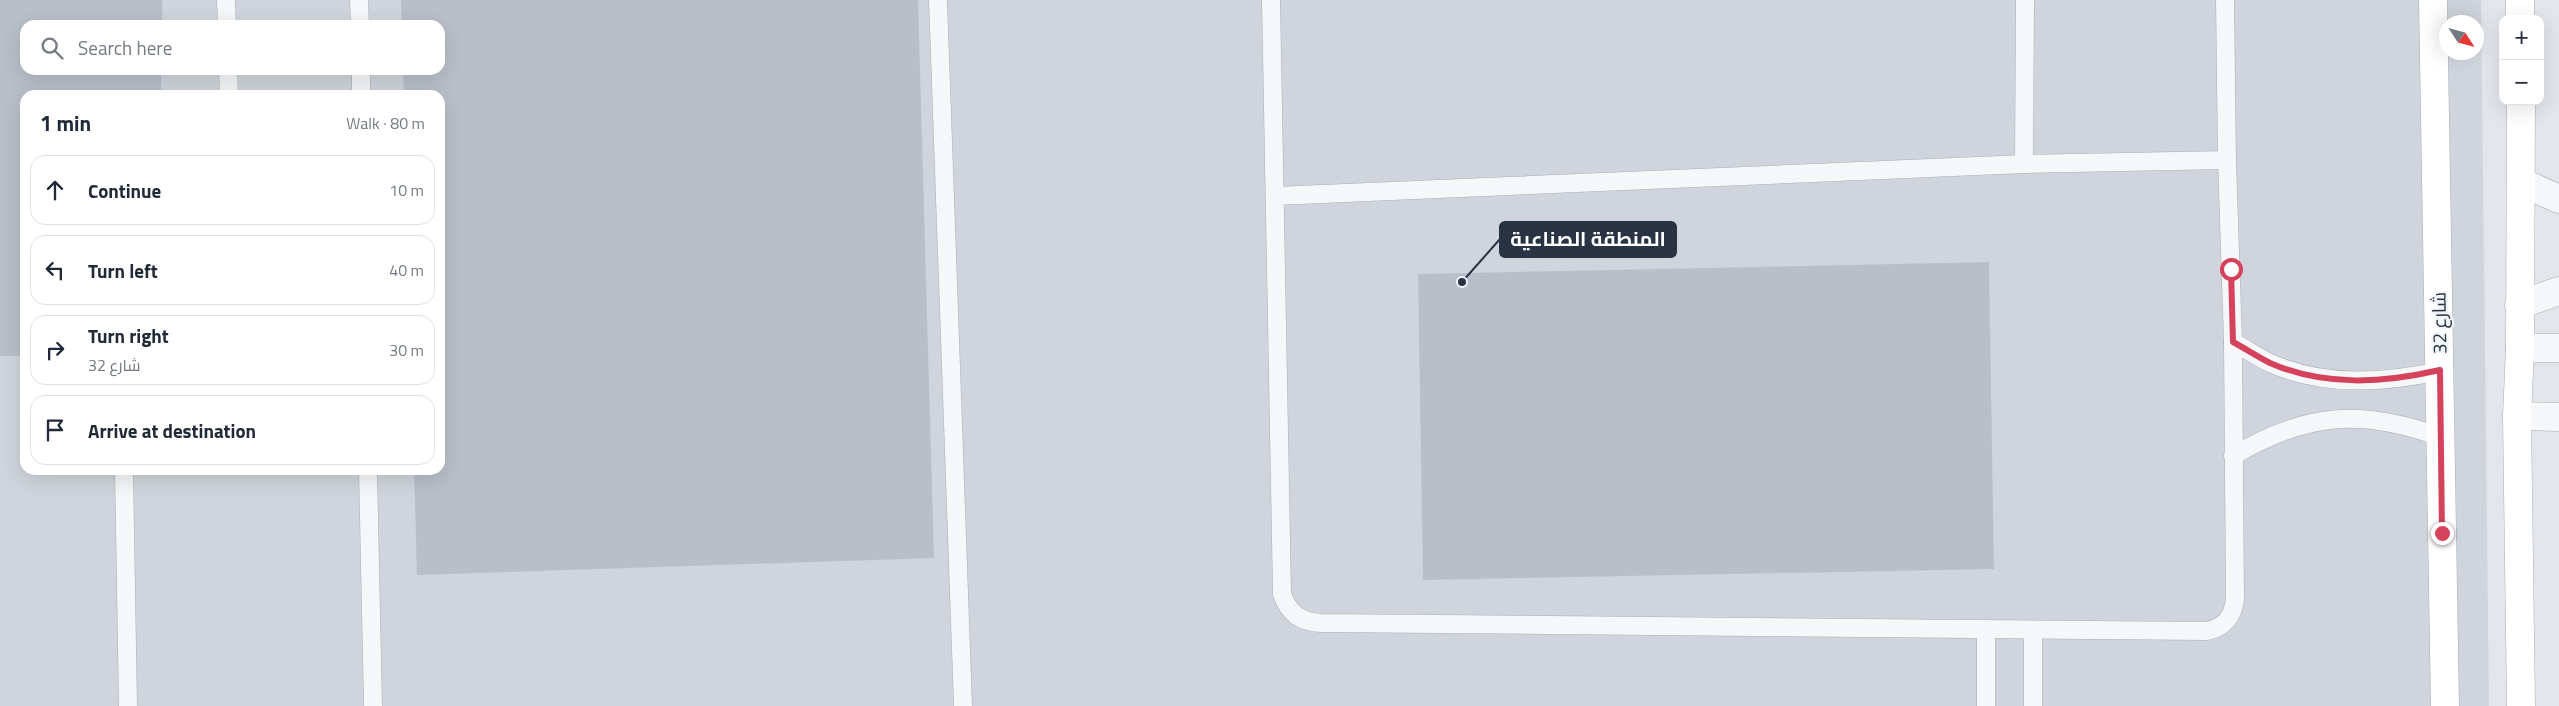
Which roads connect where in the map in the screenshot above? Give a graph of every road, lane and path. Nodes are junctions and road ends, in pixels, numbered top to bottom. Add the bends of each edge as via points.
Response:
1 (226, 0) edge
2 (360, 0) edge
3 (938, 0) edge
4 (1271, 0) edge
5 (2025, 0) edge
6 (2225, 0) edge
7 (2433, 0) edge
8 (2520, 0) edge
9 (2520, 15) edge
10 (227, 20) edge
11 (360, 20) edge
12 (228, 75) edge
13 (361, 75) edge
14 (229, 90) edge
15 (361, 90) edge
16 (2521, 105) edge
17 (2227, 160) junction
18 (2024, 164) junction
19 (2521, 182) junction
20 (1275, 196) junction
21 (2559, 199) edge
22 (2559, 291) edge
23 (2519, 305) junction
24 (2233, 342) junction
25 (2520, 348) junction
26 (2559, 348) edge
27 (2440, 370) junction
28 (2517, 416) junction
29 (2559, 417) edge
30 (2440, 437) junction
31 (2233, 456) junction
32 (124, 475) edge
33 (368, 475) edge
34 (1986, 630) junction
35 (2033, 630) junction
36 (128, 706) edge
37 (373, 706) edge
38 (963, 706) edge
39 (1986, 706) edge
40 (2033, 706) edge
41 (2445, 706) edge
42 (2521, 706) edge

1 - 10 lane
2 - 11 lane
3 - 38 lane
4 - 20 lane
5 - 18 lane
6 - 17 lane
7 - 27 main road, شارع 32
8 - 9 main road
12 - 14 lane
13 - 15 lane
16 - 19 main road
17 - 18 lane
17 - 24 lane
18 - 20 lane
19 - 21 street
19 - 23 main road
20 - 34 lane via 1282,594 1285,605 1300,620 1322,623
22 - 23 street
23 - 25 main road
24 - 27 lane via 2271,363 2312,376 2354,382 2397,380
24 - 31 lane
25 - 26 street
25 - 28 main road
27 - 30 main road, شارع 32
28 - 29 street
28 - 42 main road
30 - 31 lane via 2406,424 2370,418 2334,419 2298,425 2264,437
30 - 41 main road, شارع 32
31 - 35 lane via 2234,599 2230,617 2224,624 2207,631
32 - 36 lane
33 - 37 lane
34 - 35 lane
34 - 39 lane
35 - 40 lane

